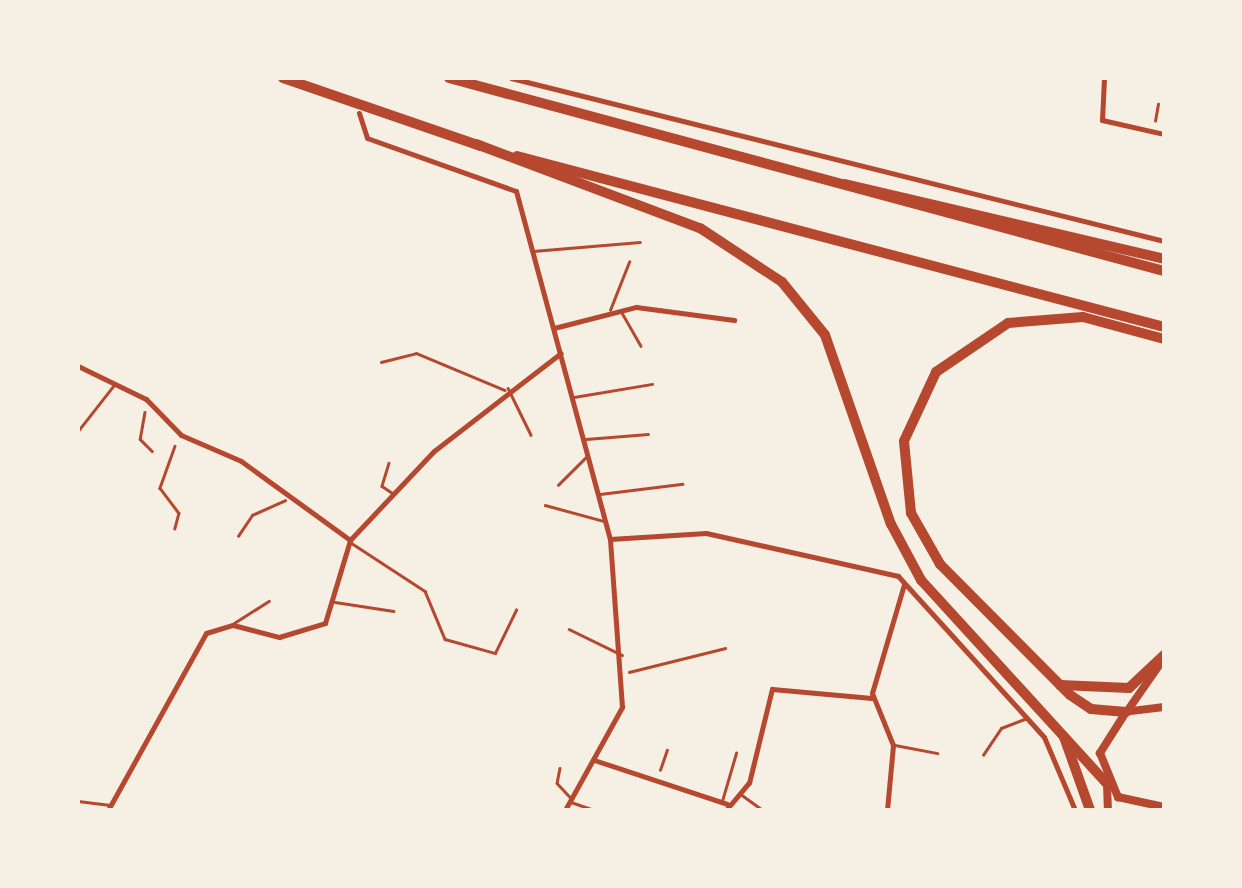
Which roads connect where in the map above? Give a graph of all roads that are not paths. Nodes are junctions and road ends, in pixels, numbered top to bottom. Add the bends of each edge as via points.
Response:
1 (284, 78) edge
2 (449, 78) edge
3 (511, 78) edge
4 (1104, 78) edge
5 (359, 114) dead end
6 (1164, 134) edge
7 (476, 144) junction
8 (810, 180) junction
9 (1164, 241) edge
10 (640, 242) dead end
11 (534, 250) junction
12 (1164, 259) edge
13 (629, 262) dead end
14 (1164, 271) edge
15 (620, 310) junction
16 (610, 311) junction
17 (734, 320) dead end
18 (1164, 327) edge
19 (554, 328) junction
20 (1164, 339) edge
21 (641, 346) dead end
22 (561, 353) junction
23 (381, 362) dead end
24 (78, 366) edge
25 (115, 384) junction
26 (652, 384) dead end
27 (507, 389) junction
28 (573, 397) junction
29 (148, 407) junction
30 (78, 432) edge
31 (648, 434) dead end
32 (531, 435) dead end
33 (178, 440) junction
34 (584, 440) junction
35 (152, 451) dead end
36 (588, 455) junction
37 (388, 463) dead end
38 (682, 484) dead end
39 (558, 485) dead end
40 (599, 494) junction
41 (396, 495) junction
42 (285, 500) junction
43 (545, 505) dead end
44 (606, 521) junction
45 (175, 528) dead end
46 (238, 536) dead end
47 (610, 539) junction
48 (350, 541) junction
49 (905, 582) junction
50 (269, 600) dead end
51 (332, 602) junction
52 (516, 610) dead end
53 (392, 611) dead end
54 (232, 625) junction
55 (569, 629) dead end
56 (622, 655) junction
57 (1164, 656) edge
58 (1060, 685) junction
59 (872, 698) junction
60 (1164, 708) edge
61 (1126, 712) junction
62 (1052, 714) junction
63 (1028, 716) junction
64 (893, 745) junction
65 (736, 753) dead end
66 (937, 753) dead end
67 (984, 755) dead end
68 (594, 760) junction
69 (560, 768) dead end
70 (1108, 784) junction
71 (741, 793) junction
72 (78, 800) edge
73 (570, 800) junction
74 (725, 806) edge
75 (1164, 807) edge
76 (110, 808) edge
77 (565, 810) edge
78 (594, 810) edge
79 (763, 810) edge
80 (887, 810) edge
81 (1075, 810) edge
82 (1090, 810) edge
83 (1108, 810) edge

1 - 7 highway
2 - 8 highway
3 - 9 street
4 - 6 street via 1102,120
5 - 11 street via 367,138 512,186
7 - 18 highway
7 - 62 highway via 700,228 782,282 825,335 906,557
8 - 12 highway via 889,188
8 - 14 highway
10 - 11 lane
11 - 19 street
13 - 16 lane via 626,281 610,291
15 - 16 street
15 - 17 street
15 - 21 lane
16 - 19 street
19 - 22 street
20 - 58 highway via 1083,318 1008,324 952,354 911,418 904,468 922,541
22 - 27 street
22 - 28 street
23 - 27 lane via 416,353
24 - 25 street
25 - 29 street
25 - 30 lane
26 - 28 lane
27 - 32 lane
27 - 41 street
28 - 34 street
29 - 33 street
29 - 35 lane via 140,443
31 - 34 lane
33 - 42 street via 241,461
33 - 45 lane via 160,488 179,513
34 - 36 street
36 - 39 lane
36 - 40 street
37 - 41 lane via 382,486
38 - 40 lane
40 - 44 street
41 - 48 street
42 - 46 lane via 252,515
42 - 48 street
43 - 44 lane
44 - 47 street
47 - 49 street via 717,534
47 - 56 street
48 - 51 street
48 - 52 lane via 425,591 448,640 495,652
49 - 59 street
49 - 63 street
50 - 54 lane
51 - 53 lane
51 - 54 street via 325,623 285,637
54 - 76 street via 206,633
55 - 56 lane
56 - 68 street via 619,718
57 - 58 highway via 1129,688
57 - 61 main road
58 - 61 highway via 1091,708
59 - 64 street
59 - 71 street via 772,689
60 - 61 main road
61 - 70 main road via 1104,737
62 - 70 highway
62 - 82 highway
63 - 67 lane via 1001,728
63 - 81 street
64 - 66 lane
64 - 80 street
65 - 74 lane
68 - 73 street
68 - 74 street
69 - 73 lane via 556,782
70 - 75 main road via 1133,805
70 - 83 main road
71 - 74 street
71 - 79 lane
72 - 76 lane
73 - 77 street
73 - 78 lane

